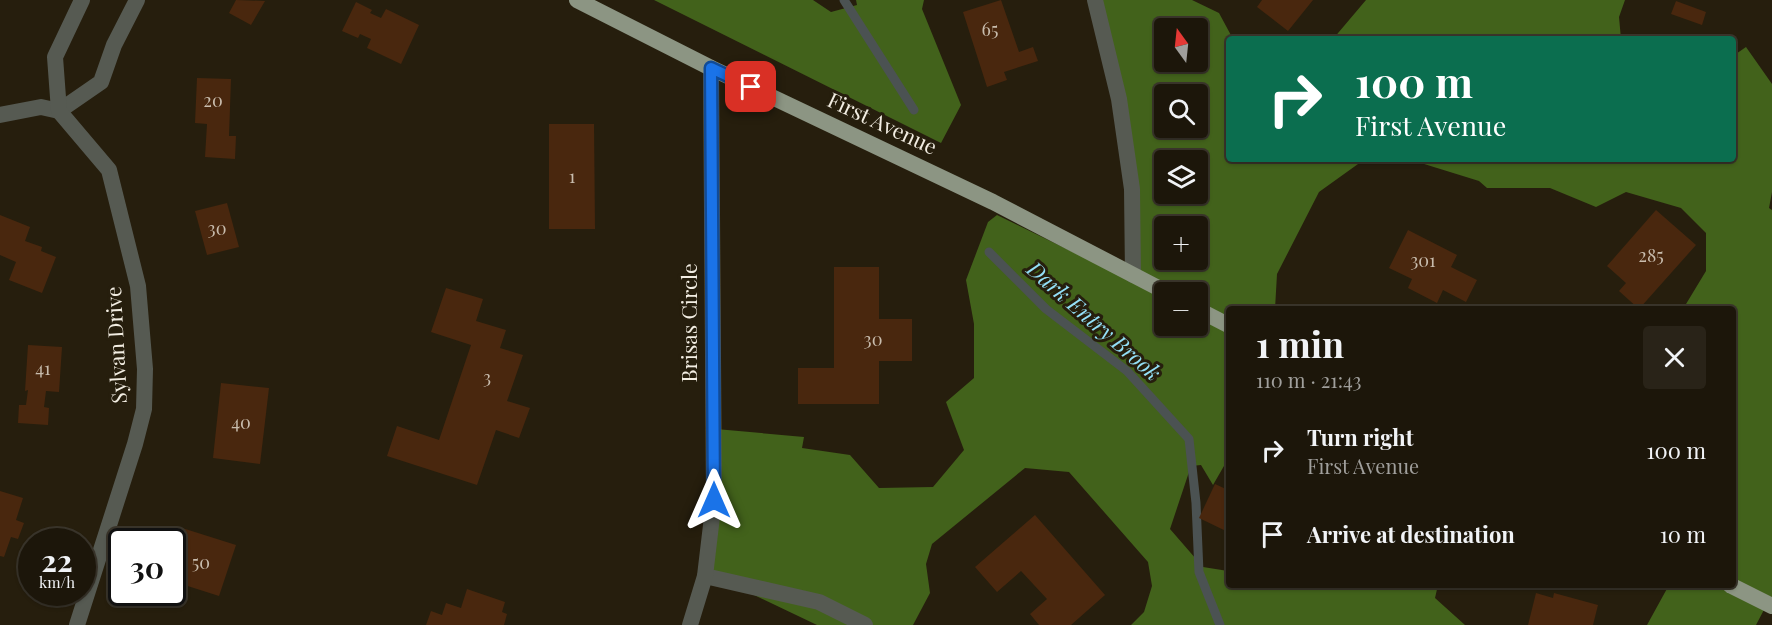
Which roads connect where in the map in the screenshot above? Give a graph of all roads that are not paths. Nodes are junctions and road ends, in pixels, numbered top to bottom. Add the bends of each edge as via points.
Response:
1 (82, 0) edge
2 (137, 0) edge
3 (577, 0) edge
4 (1095, 0) edge
5 (1110, 0) edge
6 (1101, 22) junction
7 (711, 68) junction
8 (59, 111) junction
9 (0, 116) edge
10 (1133, 275) junction
11 (1154, 286) edge
12 (1208, 315) edge
13 (1226, 324) edge
14 (705, 576) junction
15 (1736, 588) edge
16 (1772, 606) edge
17 (77, 625) edge
18 (690, 625) edge
19 (865, 625) edge

1 - 8 street via 55,57
2 - 8 street via 101,82
3 - 7 main road, First Avenue
4 - 6 street
5 - 6 street
6 - 10 street via 1119,99 1132,189
7 - 10 main road, First Avenue via 993,202
7 - 14 street, Brisas Circle via 714,500
8 - 9 street via 41,107
8 - 17 street, Sylvan Drive via 109,170 138,286 145,369 144,409 135,444
10 - 11 main road, First Avenue
12 - 13 main road
14 - 18 street, Brisas Circle
14 - 19 street via 819,602
15 - 16 main road

